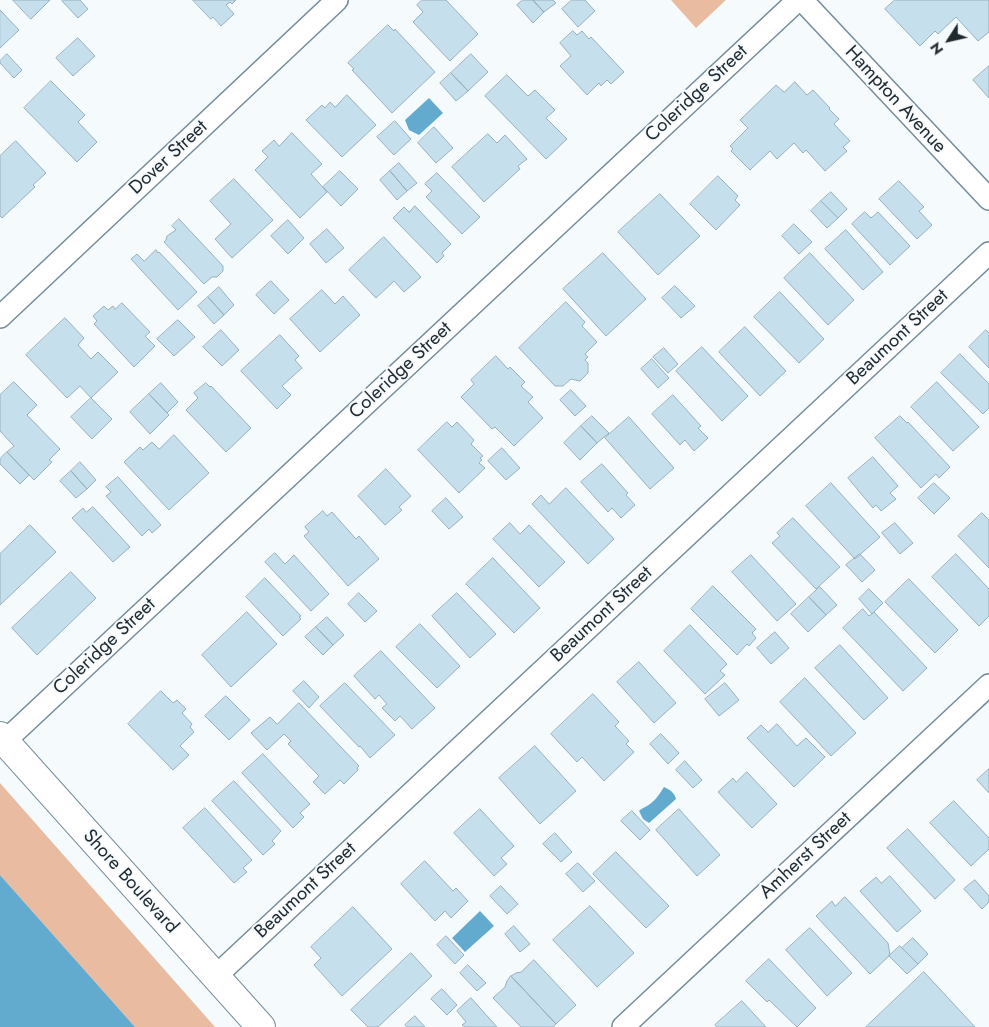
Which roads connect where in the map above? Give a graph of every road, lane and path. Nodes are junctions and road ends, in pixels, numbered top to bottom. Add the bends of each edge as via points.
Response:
1 (338, 0) edge
2 (800, 0) edge
3 (989, 199) edge
4 (989, 253) edge
5 (0, 317) edge
6 (989, 685) edge
7 (2, 739) edge
8 (216, 976) junction
9 (260, 1027) edge
10 (623, 1027) edge

1 - 5 street, Dover Street
2 - 3 street, Hampton Avenue
2 - 7 street, Coleridge Street
4 - 8 street, Beaumont Street
6 - 10 street, Amherst Street
7 - 8 main road, Shore Boulevard
8 - 9 main road, Shore Boulevard

